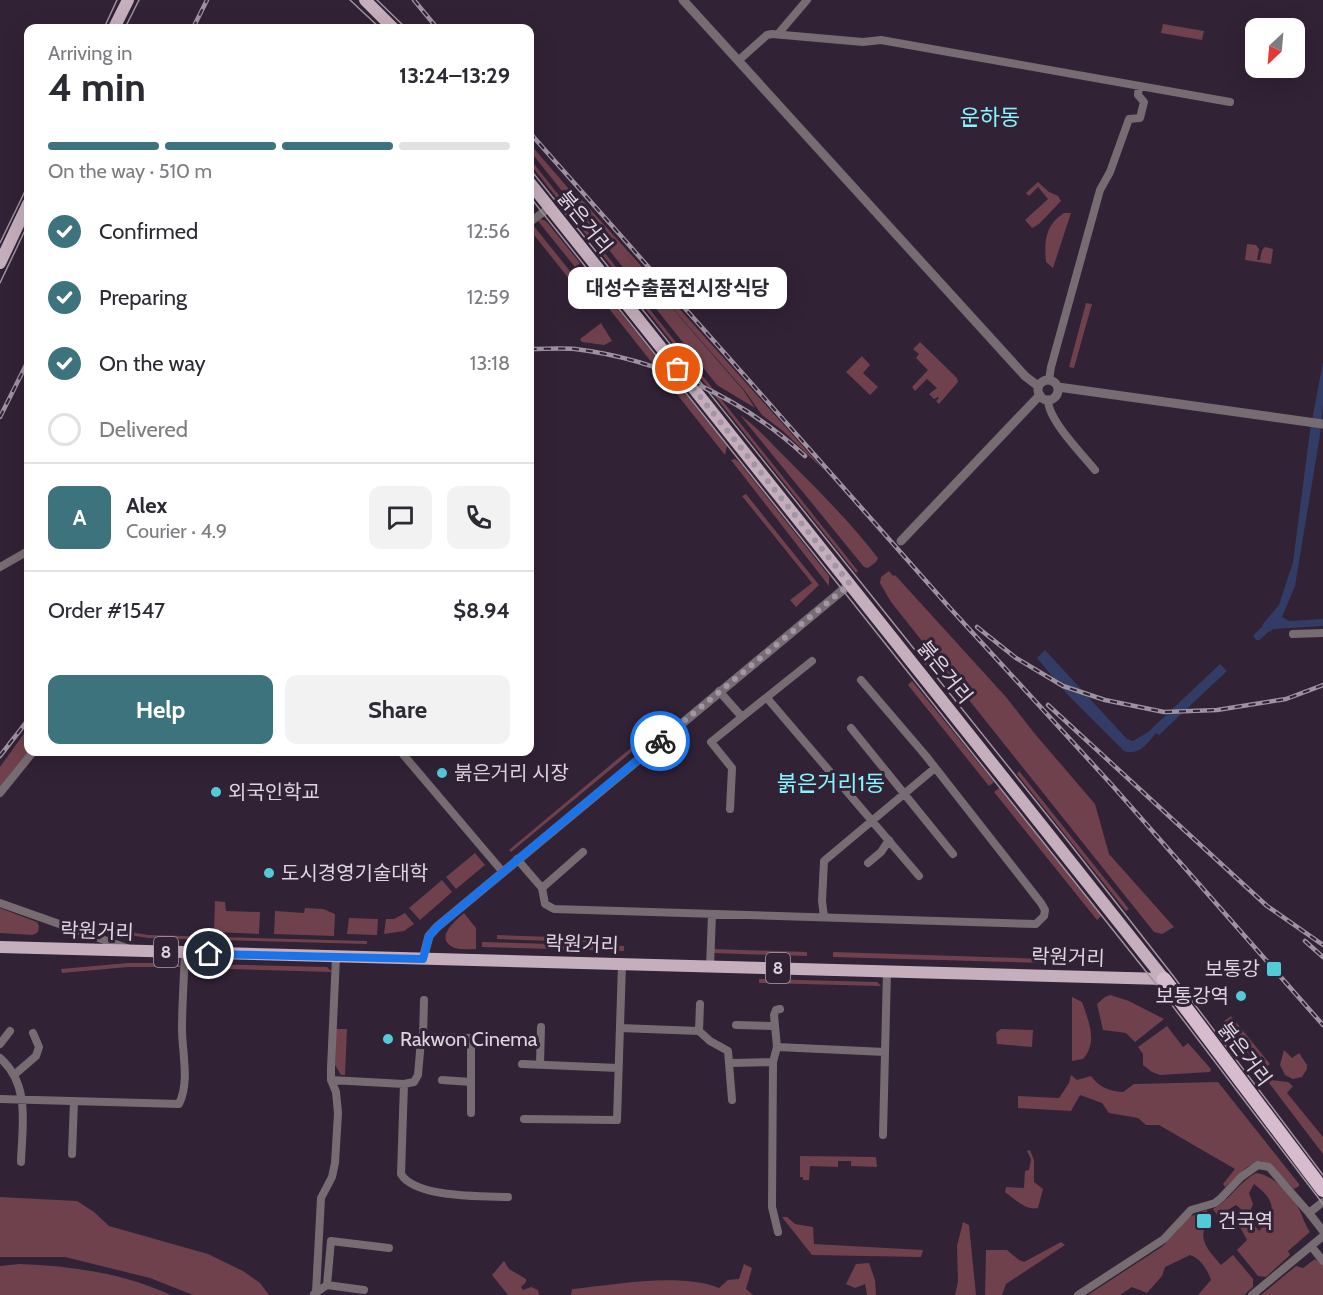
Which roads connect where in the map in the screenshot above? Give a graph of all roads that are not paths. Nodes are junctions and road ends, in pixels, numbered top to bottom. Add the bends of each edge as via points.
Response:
1 (128, 0) edge
2 (365, 0) edge
3 (683, 0) edge
4 (807, 0) edge
5 (116, 24) edge
6 (389, 24) edge
7 (778, 34) junction
8 (739, 60) junction
9 (1139, 86) junction
10 (1230, 102) dead end
11 (534, 188) edge
12 (549, 208) junction
13 (24, 210) edge
14 (534, 219) edge
15 (4, 243) edge
16 (0, 263) edge
17 (1049, 380) junction
18 (1058, 387) junction
19 (1042, 394) junction
20 (1323, 424) edge
21 (1095, 470) dead end
22 (901, 541) dead end
23 (24, 553) edge
24 (0, 567) edge
25 (850, 584) junction
26 (1323, 633) edge
27 (1293, 634) dead end
28 (812, 662) dead end
29 (861, 680) dead end
30 (719, 691) junction
31 (766, 698) junction
32 (742, 717) junction
33 (851, 728) dead end
34 (30, 756) edge
35 (404, 756) edge
36 (935, 768) junction
37 (0, 793) edge
38 (904, 794) junction
39 (730, 809) dead end
40 (873, 820) junction
41 (889, 840) junction
42 (583, 852) dead end
43 (953, 854) dead end
44 (517, 859) junction
45 (868, 863) dead end
46 (502, 871) junction
47 (919, 876) dead end
48 (542, 888) junction
49 (0, 903) edge
50 (712, 914) junction
51 (824, 917) junction
52 (0, 947) edge
53 (137, 951) junction
54 (185, 953) junction
55 (336, 957) junction
56 (423, 959) junction
57 (622, 964) junction
58 (710, 967) junction
59 (887, 971) junction
60 (1164, 979) junction
61 (424, 1000) dead end
62 (700, 1004) dead end
63 (780, 1009) dead end
64 (736, 1025) dead end
65 (775, 1026) junction
66 (541, 1027) dead end
67 (620, 1028) junction
68 (10, 1031) dead end
69 (699, 1031) junction
70 (33, 1033) dead end
71 (423, 1037) junction
72 (0, 1044) edge
73 (777, 1047) junction
74 (885, 1052) junction
75 (0, 1058) edge
76 (773, 1062) junction
77 (731, 1063) junction
78 (522, 1064) dead end
79 (540, 1065) junction
80 (618, 1068) junction
81 (14, 1075) junction
82 (331, 1080) junction
83 (441, 1080) dead end
84 (471, 1082) junction
85 (404, 1084) junction
86 (0, 1099) edge
87 (23, 1100) junction
88 (732, 1100) dead end
89 (74, 1101) junction
90 (471, 1113) dead end
91 (525, 1119) dead end
92 (883, 1135) dead end
93 (72, 1154) dead end
94 (21, 1162) dead end
95 (1323, 1190) edge
96 (508, 1197) dead end
97 (1323, 1202) edge
98 (1309, 1214) junction
99 (1323, 1231) edge
100 (778, 1232) dead end
101 (1323, 1236) edge
102 (1311, 1246) junction
103 (389, 1248) dead end
104 (1323, 1262) edge
105 (327, 1284) junction
106 (364, 1290) dead end
107 (314, 1293) edge
108 (1078, 1295) edge
109 (1252, 1295) edge

1 - 5 main road
2 - 6 main road
3 - 8 street
4 - 7 street
7 - 8 street via 767,36
7 - 9 street via 880,40
8 - 19 street
9 - 10 street
9 - 17 street via 1138,95 1144,102 1140,118 1130,119 1100,190
11 - 12 main road, 붉은거리
12 - 14 street
12 - 25 main road, 붉은거리
13 - 15 main road
15 - 16 main road
17 - 18 street
17 - 19 street via 1042,381
18 - 19 street via 1056,396
18 - 20 street
19 - 21 street via 1054,418
19 - 22 street
23 - 24 street
25 - 30 street
25 - 60 main road, 붉은거리
26 - 27 street
28 - 31 street
29 - 36 street
30 - 32 street
30 - 44 street
31 - 32 street
31 - 40 street
32 - 39 street via 711,742 732,768
33 - 38 street
34 - 37 street
35 - 46 street
36 - 38 street
36 - 51 street via 1041,903 1045,910 1041,921 1036,924
38 - 40 street
38 - 43 street
40 - 41 street
40 - 51 street via 824,861
41 - 45 street
41 - 47 street
42 - 48 street
44 - 46 street
44 - 48 street
46 - 56 street via 429,936
48 - 50 street via 545,904 554,909
49 - 53 street
50 - 51 street
50 - 58 street
52 - 53 main road, 락원거리 / 8
53 - 54 main road, 락원거리 / 8
54 - 55 main road, 락원거리 / 8
54 - 89 street via 184,1074 179,1104
55 - 56 main road, 락원거리 / 8
55 - 82 street
56 - 57 main road, 락원거리 / 8
57 - 58 main road, 락원거리 / 8
57 - 67 street
58 - 59 main road, 락원거리 / 8
59 - 60 main road, 락원거리 / 8
59 - 74 street
60 - 95 highway, 붉은거리
61 - 71 street
62 - 69 street
63 - 65 street via 774,1016
64 - 65 street
65 - 73 street
66 - 79 street
67 - 69 street
67 - 80 street
68 - 72 street
69 - 77 street via 728,1051
70 - 81 street via 39,1047 36,1056
71 - 84 street via 471,1038
71 - 85 street via 418,1075 414,1082
73 - 74 street
73 - 76 street
74 - 92 street
75 - 81 street
76 - 77 street
76 - 100 street via 772,1207
77 - 88 street
78 - 79 street
79 - 80 street
80 - 91 street via 617,1120
81 - 87 street
82 - 85 street
82 - 107 street via 338,1113 335,1163 321,1198
83 - 84 street
84 - 90 street
85 - 96 street via 401,1174 405,1180 434,1193
86 - 87 street
87 - 89 street
87 - 94 street
89 - 93 street
97 - 98 street
98 - 99 street
98 - 108 street via 1269,1167 1258,1164 1215,1203 1191,1210 1164,1239
101 - 102 street
102 - 104 street
102 - 109 street
103 - 105 street via 331,1241
105 - 106 street
105 - 107 street

